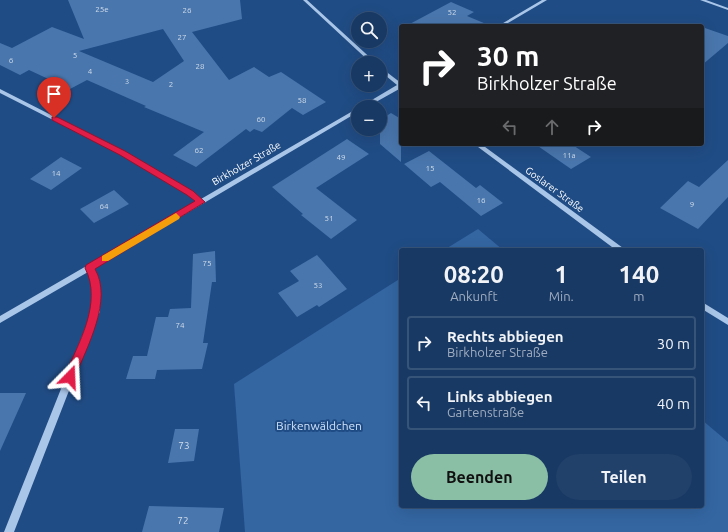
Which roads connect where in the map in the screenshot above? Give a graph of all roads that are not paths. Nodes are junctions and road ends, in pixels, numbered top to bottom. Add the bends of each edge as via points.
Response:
1 (304, 0) edge
2 (545, 0) edge
3 (702, 0) edge
4 (728, 9) edge
5 (503, 24) edge
6 (366, 56) edge
7 (387, 74) edge
8 (399, 83) edge
9 (399, 86) edge
10 (0, 91) edge
11 (374, 100) edge
12 (351, 114) edge
13 (480, 146) edge
14 (201, 202) junction
15 (618, 248) edge
16 (90, 268) junction
17 (704, 306) edge
18 (0, 320) edge
19 (728, 322) edge
20 (9, 532) edge

1 - 6 street
2 - 5 street
3 - 4 street
7 - 8 street
9 - 11 street
10 - 14 street via 122,153
12 - 14 street, Birkholzer Straße
13 - 15 street, Goslarer Straße
14 - 16 street, Birkholzer Straße
16 - 18 street, Birkholzer Straße
16 - 20 street via 95,278 96,311
17 - 19 street

